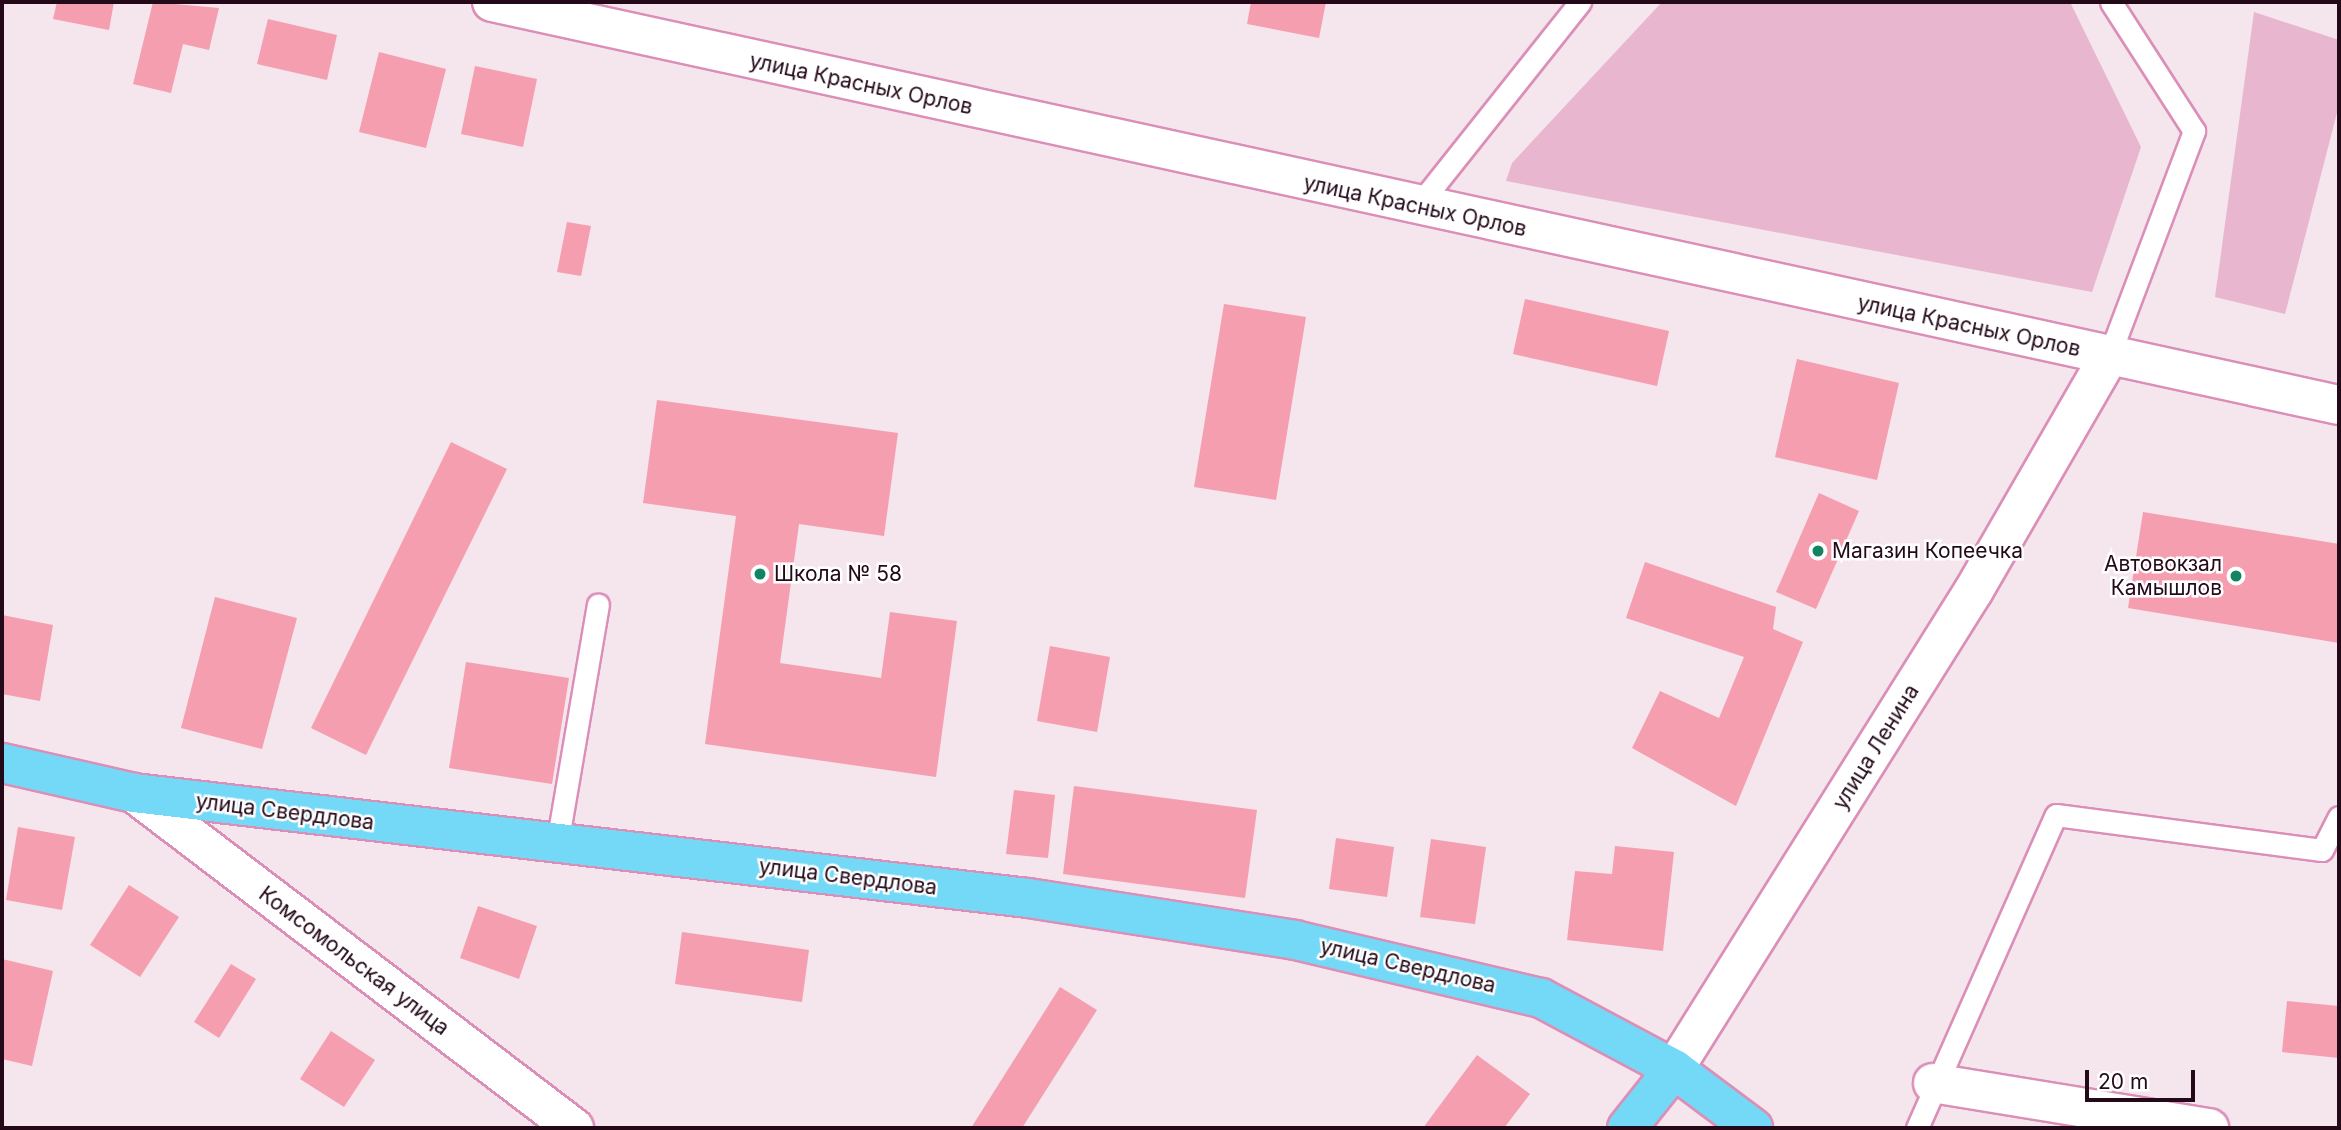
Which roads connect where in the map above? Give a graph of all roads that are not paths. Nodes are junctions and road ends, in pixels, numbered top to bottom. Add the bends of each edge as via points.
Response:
1 (492, 2) edge
2 (1580, 2) edge
3 (2111, 2) edge
4 (1417, 207) junction
5 (2109, 356) junction
6 (2339, 405) edge
7 (597, 604) dead end
8 (2, 762) edge
9 (134, 793) junction
10 (2339, 817) edge
11 (557, 844) junction
12 (1674, 1069) junction
13 (1933, 1083) junction
14 (574, 1128) edge
15 (1627, 1128) edge
16 (1753, 1128) edge
17 (1917, 1128) edge
18 (2209, 1128) edge

1 - 4 street, улица Красных Орлов
2 - 4 lane
3 - 5 lane via 2194,131
4 - 5 street, улица Красных Орлов
5 - 6 street, улица Красных Орлов
5 - 12 street, улица Ленина via 1974,590
7 - 11 lane
8 - 9 main road, улица Свердлова
9 - 11 main road, улица Свердлова
9 - 14 street, Комсомольская улица
10 - 13 lane via 2322,850 2056,815
11 - 12 main road, улица Свердлова via 1028,898 1295,940 1541,998
12 - 15 main road, улица Ленина
12 - 16 main road, улица Свердлова
13 - 17 lane
13 - 18 street

